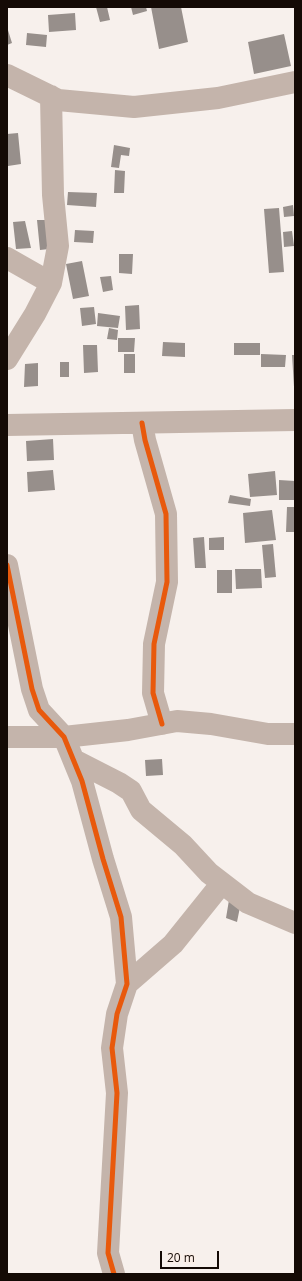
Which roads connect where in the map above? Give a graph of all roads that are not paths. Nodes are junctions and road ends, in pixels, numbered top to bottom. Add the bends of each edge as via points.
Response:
1 (7, 75) edge
2 (295, 82) edge
3 (51, 96) junction
4 (7, 258) edge
5 (51, 283) junction
6 (7, 359) edge
7 (295, 420) edge
8 (142, 423) junction
9 (7, 425) edge
10 (7, 565) edge
11 (162, 724) junction
12 (295, 734) edge
13 (7, 737) edge
14 (64, 737) junction
15 (74, 760) junction
16 (222, 883) junction
17 (295, 923) edge
18 (127, 984) junction
19 (114, 1274) edge

1 - 3 street
2 - 3 street via 218,98 134,107 58,100
3 - 5 street via 53,195 58,246
4 - 5 street
5 - 6 street
7 - 8 street
8 - 9 street
8 - 11 street via 166,514 167,582 154,644 153,693
10 - 14 street via 25,656 39,710
11 - 12 street via 177,721 268,734
11 - 14 street
13 - 14 street
14 - 15 street
15 - 16 street via 131,791 141,810 183,845
15 - 18 street via 121,917
16 - 17 street via 248,903
16 - 18 street via 173,944
18 - 19 street via 117,1014 112,1048 117,1093 108,1253

